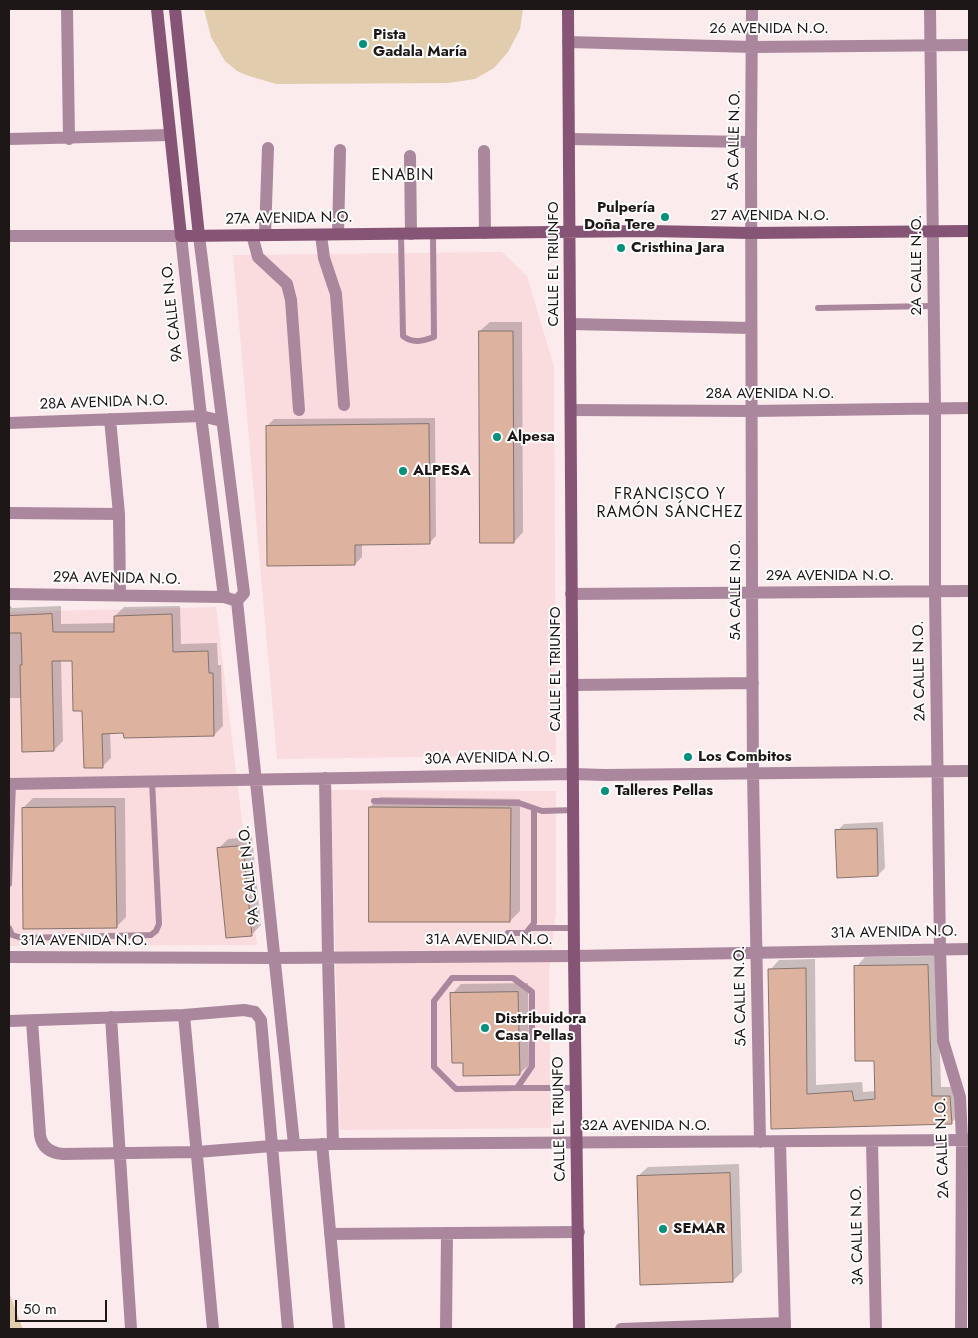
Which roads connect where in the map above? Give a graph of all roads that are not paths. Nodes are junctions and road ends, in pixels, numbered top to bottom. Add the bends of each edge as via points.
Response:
1 (67, 9) edge
2 (157, 9) edge
3 (175, 9) edge
4 (568, 9) edge
5 (752, 9) edge
6 (930, 9) edge
7 (568, 42) junction
8 (931, 45) junction
9 (969, 45) edge
10 (753, 47) junction
11 (170, 135) junction
12 (9, 138) edge
13 (68, 139) junction
14 (569, 139) junction
15 (751, 142) junction
16 (268, 148) dead end
17 (340, 150) dead end
18 (484, 152) dead end
19 (410, 156) dead end
20 (933, 231) junction
21 (969, 231) edge
22 (570, 232) junction
23 (485, 233) junction
24 (751, 233) junction
25 (338, 234) junction
26 (406, 234) junction
27 (433, 234) junction
28 (252, 235) junction
29 (265, 235) junction
30 (321, 235) junction
31 (9, 236) edge
32 (181, 236) junction
33 (199, 236) junction
34 (933, 306) junction
35 (818, 308) dead end
36 (571, 324) junction
37 (751, 328) junction
38 (344, 404) dead end
39 (935, 408) junction
40 (969, 408) edge
41 (299, 410) dead end
42 (571, 410) junction
43 (752, 411) junction
44 (201, 416) junction
45 (110, 419) junction
46 (222, 421) junction
47 (9, 423) edge
48 (9, 513) edge
49 (119, 514) junction
50 (969, 591) edge
51 (935, 592) junction
52 (752, 593) junction
53 (9, 594) edge
54 (572, 594) junction
55 (120, 595) junction
56 (224, 597) junction
57 (237, 602) junction
58 (753, 683) junction
59 (572, 685) junction
60 (938, 771) junction
61 (969, 771) edge
62 (753, 773) junction
63 (573, 774) junction
64 (256, 778) junction
65 (325, 778) junction
66 (152, 781) junction
67 (11, 784) edge
68 (374, 801) dead end
69 (534, 809) junction
70 (574, 810) junction
71 (9, 884) edge
72 (9, 928) edge
73 (530, 928) junction
74 (574, 928) junction
75 (508, 933) dead end
76 (940, 949) junction
77 (969, 949) edge
78 (757, 952) junction
79 (574, 956) junction
80 (9, 957) edge
81 (275, 958) junction
82 (328, 958) junction
83 (184, 1015) junction
84 (111, 1017) junction
85 (9, 1021) edge
86 (32, 1021) junction
87 (517, 1088) junction
88 (576, 1088) junction
89 (966, 1140) edge
90 (872, 1141) junction
91 (760, 1142) junction
92 (780, 1142) junction
93 (577, 1143) junction
94 (294, 1144) junction
95 (328, 1144) junction
96 (272, 1146) junction
97 (197, 1152) junction
98 (119, 1154) junction
99 (579, 1232) junction
100 (447, 1233) junction
101 (330, 1234) junction
102 (964, 1323) edge
103 (785, 1326) edge
104 (131, 1329) edge
105 (213, 1329) edge
106 (288, 1329) edge
107 (339, 1329) edge
108 (446, 1329) edge
109 (579, 1329) edge
110 (620, 1329) edge
111 (694, 1329) edge
112 (876, 1329) edge

1 - 13 street
2 - 11 main road, 9A CALLE N.O.
3 - 33 main road, 9A CALLE N.O.
4 - 7 main road, CALLE EL TRIUNFO
5 - 10 street, 5A CALLE N.O.
6 - 8 street, 2A CALLE N.O.
7 - 10 street, 26 AVENIDA N.O.
7 - 14 main road, CALLE EL TRIUNFO
8 - 9 street, 26 AVENIDA N.O.
8 - 10 street, 26 AVENIDA N.O.
8 - 20 street, 2A CALLE N.O.
10 - 15 street, 5A CALLE N.O.
11 - 13 street
11 - 32 main road, 9A CALLE N.O.
12 - 13 street
14 - 15 street
14 - 22 main road, CALLE EL TRIUNFO
15 - 24 street, 5A CALLE N.O.
16 - 29 street
17 - 25 street
18 - 23 street
19 - 26 street
20 - 21 main road, 27 AVENIDA N.O.
20 - 24 main road, 27 AVENIDA N.O.
20 - 34 street, 2A CALLE N.O.
22 - 23 main road, 27A AVENIDA N.O.
22 - 24 main road, 27 AVENIDA N.O.
22 - 36 main road, CALLE EL TRIUNFO
23 - 27 main road, 27A AVENIDA N.O.
24 - 37 street, 5A CALLE N.O.
25 - 26 main road, 27A AVENIDA N.O.
25 - 30 main road, 27A AVENIDA N.O.
26 - 27 main road, 27A AVENIDA N.O.
26 - 27 lane via 403,336 408,340 423,341 434,337
28 - 29 main road, 27A AVENIDA N.O.
28 - 33 main road, 27A AVENIDA N.O.
28 - 41 street via 258,257 287,284
29 - 30 main road, 27A AVENIDA N.O.
30 - 38 street via 324,258 336,294
31 - 32 street, 27A AVENIDA N.O.
32 - 33 main road, 27A AVENIDA N.O.
32 - 44 street, 9A CALLE N.O.
33 - 46 street, 9A CALLE N.O.
34 - 35 lane
34 - 39 street, 2A CALLE N.O.
36 - 37 street
36 - 42 main road, CALLE EL TRIUNFO
37 - 43 street, 5A CALLE N.O.
39 - 40 street, 28A AVENIDA N.O.
39 - 43 street, 28A AVENIDA N.O.
39 - 51 street, 2A CALLE N.O.
42 - 43 street, 28A AVENIDA N.O.
42 - 54 main road, CALLE EL TRIUNFO
43 - 52 street, 5A CALLE N.O.
44 - 45 street, 28A AVENIDA N.O.
44 - 46 street, 28A AVENIDA N.O.
44 - 56 street, 9A CALLE N.O.
45 - 47 street, 28A AVENIDA N.O.
45 - 49 street
46 - 57 street, 9A CALLE N.O. via 244,593
48 - 49 street
49 - 55 street
50 - 51 street, 29A AVENIDA N.O.
51 - 52 street, 29A AVENIDA N.O.
51 - 60 street, 2A CALLE N.O.
52 - 54 street, 29A AVENIDA N.O.
52 - 58 street, 5A CALLE N.O.
53 - 55 street, 29A AVENIDA N.O.
54 - 59 main road, CALLE EL TRIUNFO
55 - 56 street, 29A AVENIDA N.O.
56 - 57 street
57 - 64 street, 9A CALLE N.O.
58 - 59 street
58 - 62 street, 5A CALLE N.O.
59 - 63 main road, CALLE EL TRIUNFO
60 - 61 street, 30A AVENIDA N.O.
60 - 62 street, 30A AVENIDA N.O.
60 - 76 street, 2A CALLE N.O.
62 - 63 street, 30A AVENIDA N.O.
62 - 78 street, 5A CALLE N.O.
63 - 65 street, 30A AVENIDA N.O.
63 - 70 main road, CALLE EL TRIUNFO
64 - 65 street, 30A AVENIDA N.O.
64 - 66 street, 30A AVENIDA N.O.
64 - 81 street, 9A CALLE N.O.
65 - 82 street
66 - 67 street, 30A AVENIDA N.O.
66 - 72 lane via 156,931 151,935 22,938 12,935
67 - 71 lane
68 - 69 lane via 519,803
69 - 70 lane
69 - 73 lane via 534,923
70 - 74 main road, CALLE EL TRIUNFO
73 - 74 lane
73 - 75 lane via 526,933
74 - 79 main road, CALLE EL TRIUNFO
76 - 77 street, 31A AVENIDA N.O.
76 - 78 street, 31A AVENIDA N.O.
76 - 89 street, 2A CALLE N.O. via 943,1041 960,1097
78 - 79 street, 31A AVENIDA N.O.
78 - 91 street, 5A CALLE N.O.
79 - 82 street, 31A AVENIDA N.O.
79 - 88 main road, CALLE EL TRIUNFO
80 - 81 street, 31A AVENIDA N.O.
81 - 82 street, 31A AVENIDA N.O.
81 - 94 street, 9A CALLE N.O.
82 - 95 street
83 - 84 street
83 - 96 street via 244,1010 255,1012 261,1020
83 - 97 street
84 - 86 street
84 - 98 street
85 - 86 street
86 - 98 street, 32A AVENIDA N.O. via 41,1142 56,1154
87 - 87 lane via 532,1066 532,992 514,978 452,978 434,1001 434,1067 456,1089
87 - 88 lane
88 - 93 main road, CALLE EL TRIUNFO
89 - 90 street, 32A AVENIDA N.O.
89 - 102 street, 2A CALLE N.O.
90 - 92 street, 32A AVENIDA N.O.
90 - 112 street, 3A CALLE N.O.
91 - 92 street, 32A AVENIDA N.O.
91 - 93 street, 32A AVENIDA N.O.
92 - 103 street
93 - 95 street, 32A AVENIDA N.O.
93 - 99 main road, CALLE EL TRIUNFO
94 - 95 street, 32A AVENIDA N.O.
94 - 96 street, 32A AVENIDA N.O.
95 - 101 street
96 - 97 street, 32A AVENIDA N.O.
96 - 106 street
97 - 98 street, 32A AVENIDA N.O.
97 - 105 street
98 - 104 street
99 - 100 street
99 - 109 main road, CALLE EL TRIUNFO
100 - 101 street
100 - 108 street
101 - 107 street
103 - 111 street
110 - 111 street

